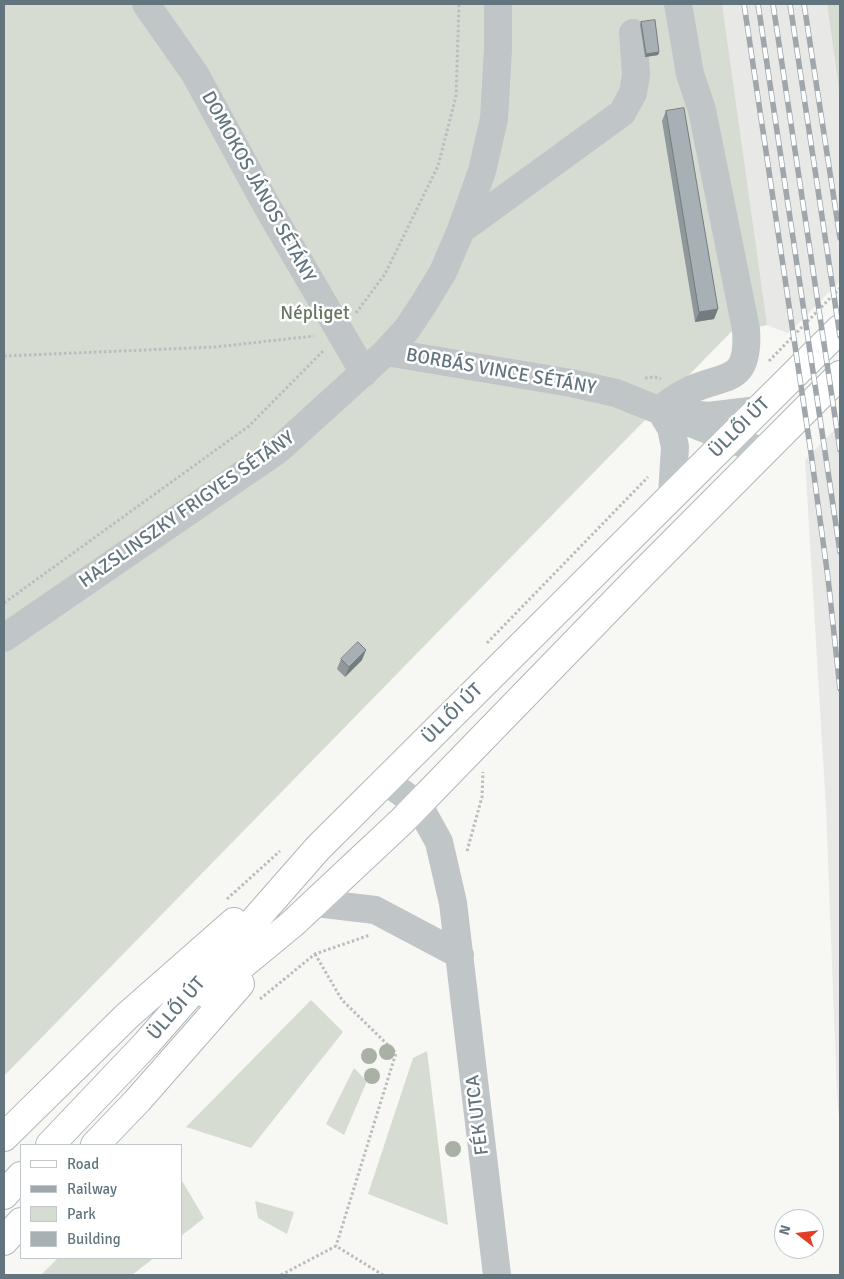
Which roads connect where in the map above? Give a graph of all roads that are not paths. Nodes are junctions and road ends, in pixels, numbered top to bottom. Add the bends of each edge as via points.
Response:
1 (146, 4) edge
2 (498, 4) edge
3 (678, 4) edge
4 (633, 34) dead end
5 (462, 230) junction
6 (840, 328) edge
7 (386, 352) junction
8 (364, 373) junction
9 (840, 375) edge
10 (660, 410) junction
11 (758, 410) junction
12 (729, 439) junction
13 (763, 452) junction
14 (672, 495) junction
15 (4, 638) edge
16 (385, 781) junction
17 (410, 812) junction
18 (318, 848) junction
19 (316, 903) junction
20 (292, 924) junction
21 (460, 955) junction
22 (146, 1044) junction
23 (4, 1137) edge
24 (51, 1144) edge
25 (96, 1144) edge
26 (20, 1177) edge
27 (4, 1195) edge
28 (20, 1223) edge
29 (4, 1241) edge
30 (497, 1275) edge

1 - 8 street, DOMOKOS JÁNOS SÉTÁNY via 195,74
2 - 5 street, HAZSLINSZKY FRIGYES SÉTÁNY via 494,119 482,171
3 - 10 street via 690,74 702,110 747,346 745,358 736,373 686,391
4 - 5 street via 636,75 633,93 622,113
5 - 7 street, HAZSLINSZKY FRIGYES SÉTÁNY via 424,305
6 - 11 main road, ÜLLŐI ÚT
7 - 8 street, HAZSLINSZKY FRIGYES SÉTÁNY
7 - 10 street, BORBÁS VINCE SÉTÁNY via 571,383 616,393
8 - 15 street, HAZSLINSZKY FRIGYES SÉTÁNY via 278,450
9 - 13 main road, ÜLLŐI ÚT
10 - 11 street via 708,416
10 - 12 street
10 - 14 street via 671,428 675,447
11 - 12 main road, ÜLLŐI ÚT
12 - 13 street
12 - 14 main road, ÜLLŐI ÚT
13 - 17 main road, ÜLLŐI ÚT
14 - 16 main road, ÜLLŐI ÚT
16 - 17 street, FÉK UTCA
16 - 18 main road, ÜLLŐI ÚT
17 - 19 main road, ÜLLŐI ÚT
17 - 21 street, FÉK UTCA via 453,903
18 - 22 main road, ÜLLŐI ÚT
18 - 23 main road via 127,1016
19 - 20 main road, ÜLLŐI ÚT
19 - 21 street via 375,910
20 - 22 main road, ÜLLŐI ÚT
20 - 25 main road
21 - 30 street, FÉK UTCA
22 - 24 main road
26 - 27 main road
28 - 29 main road

